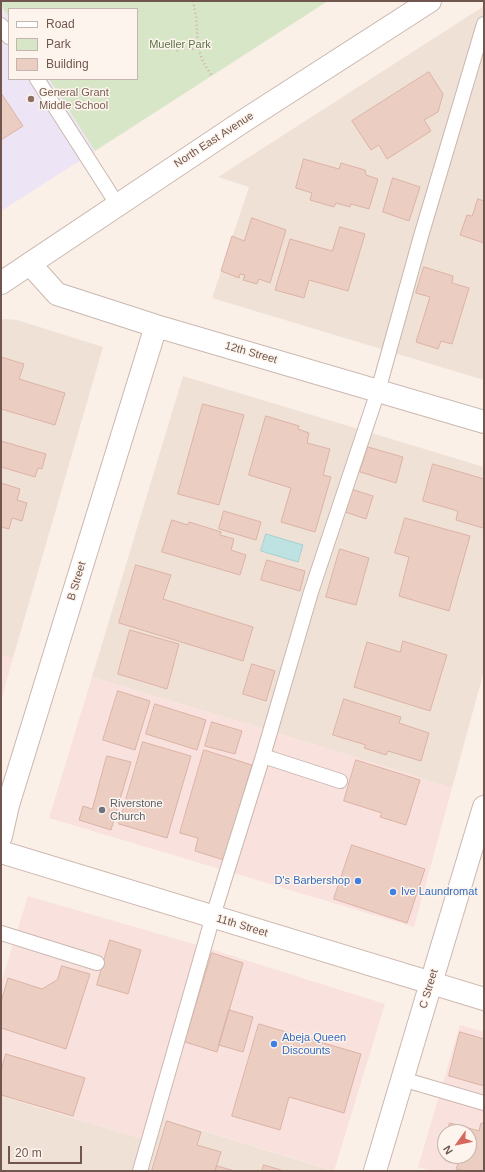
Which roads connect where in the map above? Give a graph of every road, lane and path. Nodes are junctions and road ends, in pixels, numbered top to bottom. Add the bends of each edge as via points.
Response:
1 (193, 1) edge
2 (430, 1) edge
3 (484, 24) edge
4 (1, 25) edge
5 (8, 36) edge
6 (198, 47) junction
7 (177, 51) dead end
8 (212, 76) dead end
9 (37, 80) edge
10 (117, 204) junction
11 (30, 264) junction
12 (1, 283) edge
13 (156, 326) junction
14 (378, 391) junction
15 (484, 422) edge
16 (263, 756) junction
17 (340, 781) dead end
18 (484, 807) edge
19 (1, 836) edge
20 (1, 852) edge
21 (213, 916) junction
22 (1, 932) edge
23 (97, 963) dead end
24 (430, 983) junction
25 (484, 999) edge
26 (402, 1079) junction
27 (484, 1104) edge
28 (140, 1171) edge
29 (375, 1171) edge

1 - 6 path
2 - 10 street, North East Avenue
3 - 14 lane
4 - 5 lane
6 - 7 path via 192,50 181,48
6 - 8 path via 203,62
9 - 10 lane
10 - 11 street, North East Avenue
11 - 12 street, North East Avenue
11 - 13 street, 12th Street via 57,294
13 - 14 street, 12th Street
13 - 19 street, B Street via 8,805
14 - 15 street, 12th Street
14 - 16 lane via 311,592
16 - 17 lane
16 - 21 lane
18 - 24 street, C Street
20 - 21 street, 11th Street
21 - 24 street, 11th Street
21 - 28 lane
22 - 23 lane
24 - 25 street, 11th Street
24 - 26 street, C Street
26 - 27 lane
26 - 29 street, C Street

